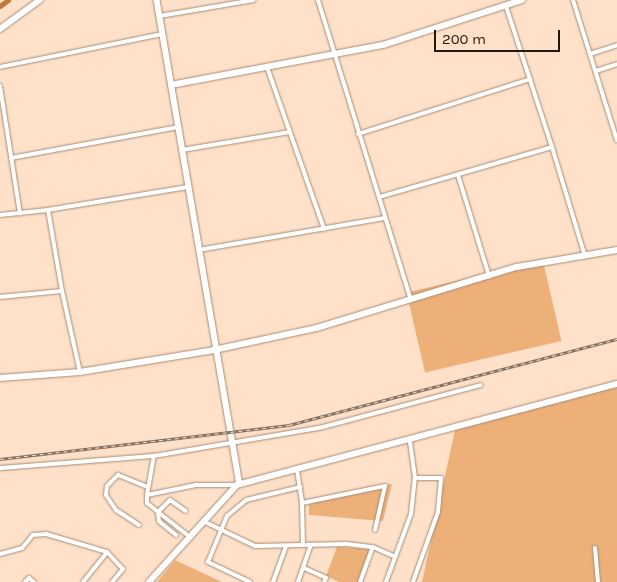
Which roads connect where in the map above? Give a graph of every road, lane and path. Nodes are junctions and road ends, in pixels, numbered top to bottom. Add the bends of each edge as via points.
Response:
1 (40, 0) edge
2 (157, 0) edge
3 (254, 0) edge
4 (318, 0) edge
5 (522, 0) edge
6 (574, 0) edge
7 (506, 6) junction
8 (160, 16) junction
9 (0, 29) edge
10 (162, 34) junction
11 (617, 45) edge
12 (335, 54) junction
13 (590, 54) junction
14 (617, 64) edge
15 (0, 67) edge
16 (267, 67) junction
17 (596, 71) junction
18 (530, 79) junction
19 (171, 85) junction
20 (0, 86) edge
21 (178, 127) junction
22 (290, 132) junction
23 (358, 134) junction
24 (617, 140) edge
25 (552, 147) junction
26 (182, 150) junction
27 (11, 158) junction
28 (458, 175) junction
29 (189, 187) junction
30 (379, 197) junction
31 (48, 210) junction
32 (20, 213) junction
33 (0, 216) edge
34 (386, 218) junction
35 (324, 228) junction
36 (197, 250) junction
37 (617, 250) edge
38 (584, 253) junction
39 (489, 276) junction
40 (62, 291) junction
41 (0, 297) edge
42 (412, 300) junction
43 (214, 350) junction
44 (80, 372) junction
45 (0, 378) edge
46 (617, 384) edge
47 (482, 385) dead end
48 (233, 442) junction
49 (410, 442) junction
50 (154, 456) junction
51 (0, 468) edge
52 (297, 470) junction
53 (415, 478) junction
54 (239, 485) junction
55 (147, 487) junction
56 (300, 487) junction
57 (168, 492) junction
58 (148, 495) junction
59 (170, 500) junction
60 (302, 503) junction
61 (186, 511) dead end
62 (158, 512) junction
63 (203, 521) junction
64 (138, 525) dead end
65 (375, 530) dead end
66 (221, 531) junction
67 (176, 535) dead end
68 (189, 536) junction
69 (303, 545) junction
70 (311, 545) junction
71 (286, 547) junction
72 (373, 547) junction
73 (595, 548) dead end
74 (107, 552) junction
75 (0, 554) edge
76 (395, 558) junction
77 (304, 568) junction
78 (25, 582) edge
79 (34, 582) edge
80 (83, 582) edge
81 (112, 582) edge
82 (149, 582) edge
83 (250, 582) edge
84 (273, 582) edge
85 (298, 582) edge
86 (324, 582) edge
87 (360, 582) edge
88 (386, 582) edge
89 (413, 582) edge
90 (598, 582) edge

1 - 9 street
2 - 8 street
3 - 8 street
4 - 12 street
5 - 7 street
6 - 13 street
7 - 12 street via 383,45
7 - 18 street
8 - 10 street
10 - 15 street
10 - 19 street
11 - 13 street
12 - 16 street
12 - 23 street
13 - 17 street
14 - 17 street
16 - 19 street
16 - 22 street
17 - 24 street
18 - 23 street
18 - 25 street
19 - 21 street
20 - 27 street
21 - 26 street
21 - 27 street
22 - 26 street
22 - 35 street
23 - 30 street
25 - 28 street
25 - 38 street
26 - 29 street
27 - 32 street
28 - 30 street
28 - 39 street
29 - 31 street
29 - 36 street
30 - 34 street
31 - 32 street
31 - 40 street
32 - 33 street
34 - 35 street
34 - 42 street
35 - 36 street
36 - 43 street
37 - 38 street
38 - 39 street
39 - 42 street
40 - 41 street
40 - 44 street
42 - 43 street via 317,328
43 - 44 street
43 - 48 street
44 - 45 street
46 - 49 street
47 - 48 street via 323,427
48 - 50 street
48 - 54 street
49 - 52 street
49 - 53 street
50 - 51 street
50 - 55 street
52 - 54 street
52 - 56 street
53 - 76 street via 411,514
53 - 89 street via 441,478 438,512
54 - 57 street via 196,486
54 - 63 street
55 - 58 street
55 - 64 street via 118,475 108,486 106,495 116,510
56 - 60 street
56 - 66 street via 246,500 227,516
57 - 58 street
57 - 59 street
58 - 62 street via 146,503
59 - 61 street
59 - 62 street
60 - 65 street via 385,486
60 - 69 street
62 - 67 street via 159,521
62 - 68 street
63 - 66 street
63 - 68 street
66 - 71 street via 255,546
66 - 83 street via 208,562
68 - 82 street
69 - 70 street
69 - 71 street
70 - 72 street
70 - 77 street
71 - 84 street
72 - 76 street
72 - 87 street
73 - 90 street
74 - 75 street via 46,534 33,535 22,548
74 - 80 street
74 - 81 street via 123,569
76 - 88 street
77 - 85 street
77 - 86 street via 326,578
78 - 79 street via 28,578

